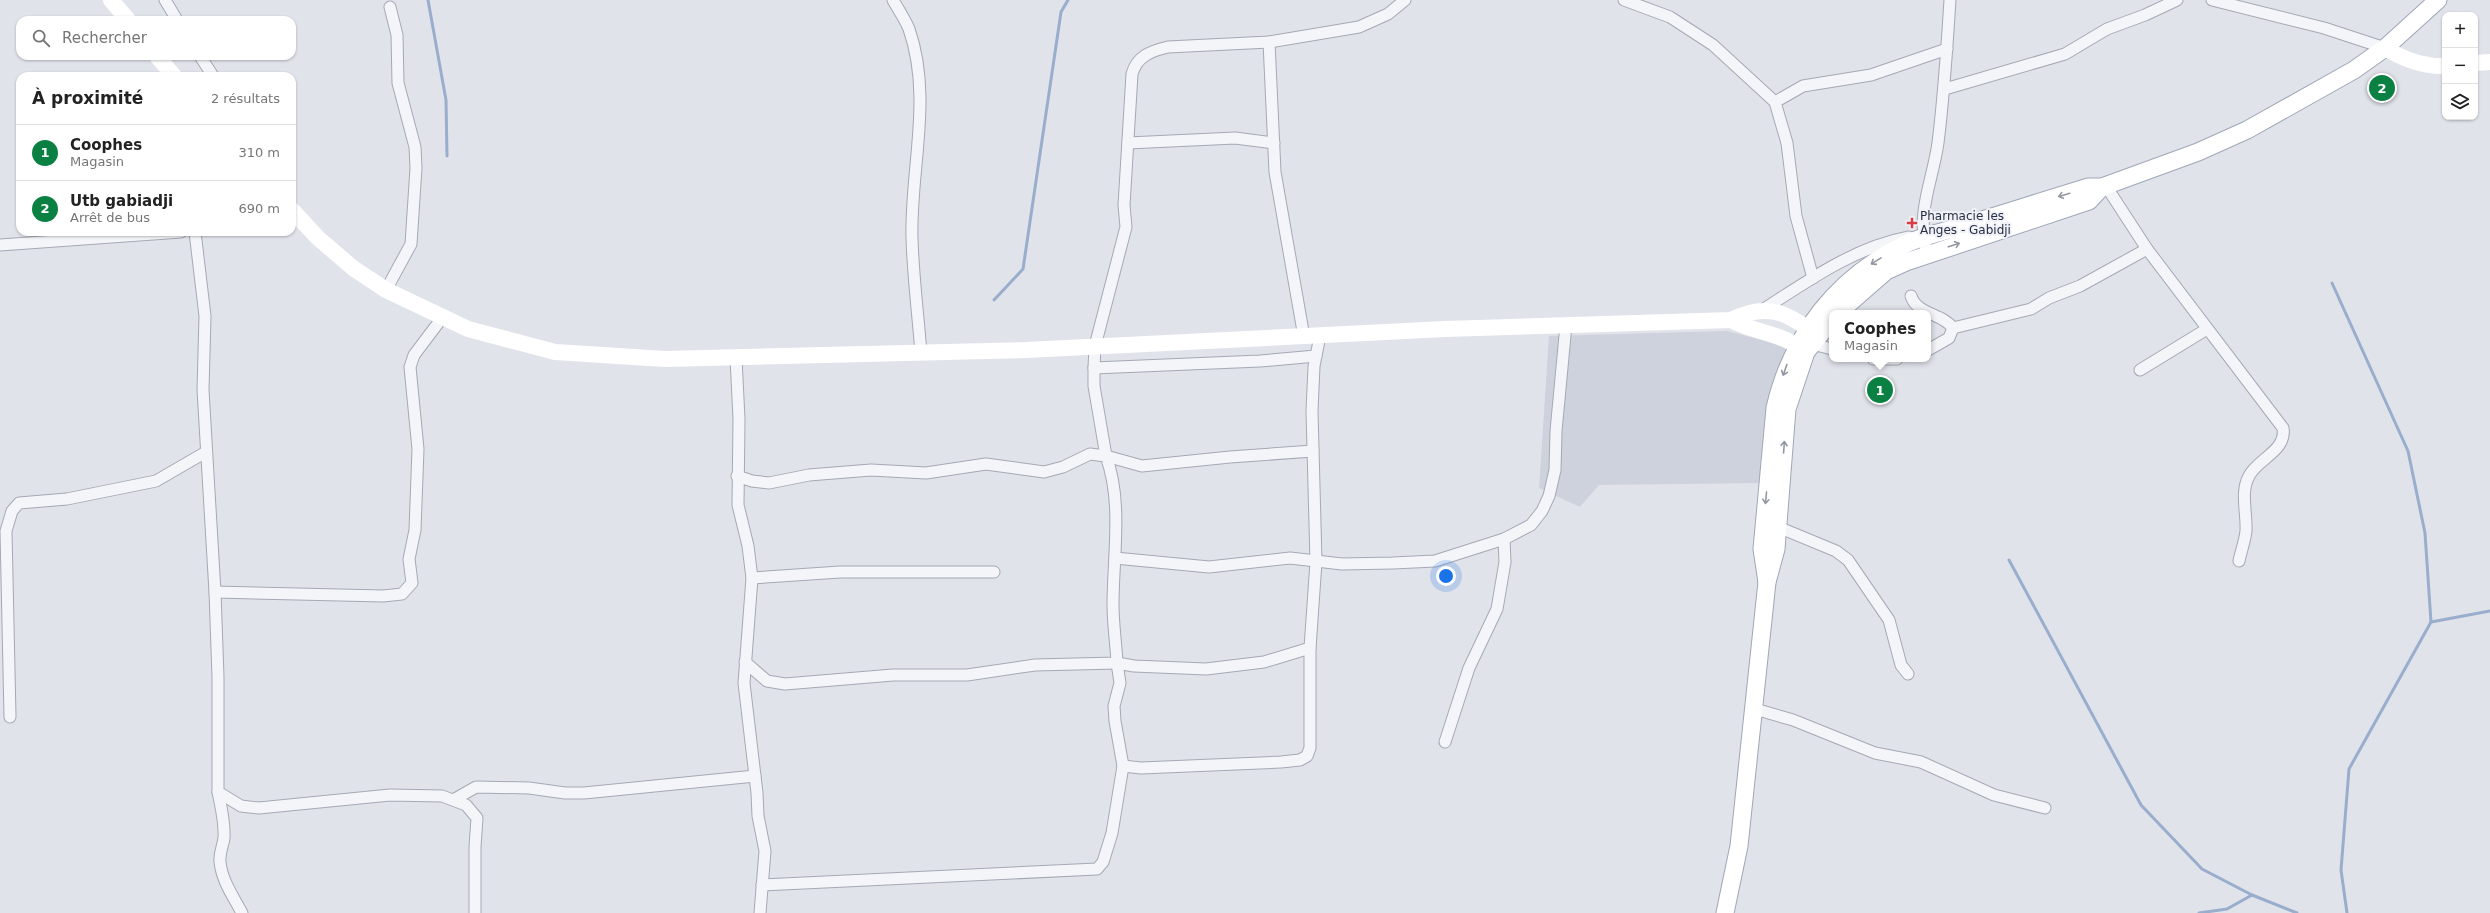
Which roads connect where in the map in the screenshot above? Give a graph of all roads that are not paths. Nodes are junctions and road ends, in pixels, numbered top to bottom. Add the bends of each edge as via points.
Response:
1 (111, 0) edge
2 (165, 0) edge
3 (893, 0) edge
4 (1405, 0) edge
5 (1624, 0) edge
6 (1950, 0) edge
7 (2177, 0) edge
8 (2212, 0) edge
9 (2438, 0) edge
10 (390, 7) dead end
11 (125, 16) edge
12 (175, 16) edge
13 (1269, 42) junction
14 (2385, 48) junction
15 (1948, 49) junction
16 (160, 60) edge
17 (203, 60) edge
18 (2490, 62) edge
19 (2478, 63) edge
20 (2442, 66) edge
21 (171, 72) edge
22 (210, 72) edge
23 (1945, 89) junction
24 (1775, 102) junction
25 (1128, 143) junction
26 (1274, 143) junction
27 (2104, 187) junction
28 (296, 214) edge
29 (125, 236) edge
30 (195, 236) edge
31 (1924, 242) junction
32 (0, 245) edge
33 (2147, 249) junction
34 (1813, 278) junction
35 (386, 290) junction
36 (1911, 296) dead end
37 (1764, 309) junction
38 (1841, 310) edge
39 (1925, 310) edge
40 (1931, 313) edge
41 (442, 318) junction
42 (1731, 320) junction
43 (1829, 323) edge
44 (1566, 325) junction
45 (1953, 328) junction
46 (2207, 329) junction
47 (1320, 336) junction
48 (1304, 337) junction
49 (1808, 341) junction
50 (1095, 346) junction
51 (1931, 348) edge
52 (1829, 349) edge
53 (921, 353) junction
54 (1316, 356) junction
55 (736, 358) junction
56 (1094, 368) junction
57 (2140, 370) dead end
58 (1313, 451) junction
59 (206, 452) junction
60 (1106, 456) junction
61 (737, 476) junction
62 (1778, 527) junction
63 (1504, 539) junction
64 (1115, 558) junction
65 (2239, 561) dead end
66 (1316, 562) junction
67 (994, 572) dead end
68 (752, 578) junction
69 (1767, 582) junction
70 (215, 592) junction
71 (1310, 648) junction
72 (745, 662) junction
73 (1117, 663) junction
74 (1908, 674) dead end
75 (1755, 709) junction
76 (10, 717) dead end
77 (1445, 742) dead end
78 (1123, 766) junction
79 (755, 776) junction
80 (218, 792) junction
81 (455, 799) junction
82 (2045, 808) dead end
83 (762, 884) junction
84 (242, 913) edge
85 (475, 913) edge
86 (760, 913) edge
87 (1726, 913) edge

1 - 11 street
2 - 12 street
3 - 53 street via 912,39 919,82 919,138 912,236
4 - 13 street via 1388,14 1359,27
5 - 24 street via 1670,17 1713,45
6 - 15 street
7 - 23 street via 2107,29 2065,54
8 - 14 street via 2324,28
9 - 14 main road
10 - 35 street via 397,36 398,83 415,147 416,168 411,244
13 - 25 street via 1168,47 1145,55 1134,67 1132,74
13 - 26 street
14 - 20 street via 2402,58 2420,64
14 - 27 main road via 2354,70 2247,130 2198,152
15 - 23 street
15 - 24 street via 1907,60 1870,75 1803,86
16 - 21 street
17 - 22 street
18 - 19 street
23 - 31 street via 1936,152 1924,205
24 - 34 street via 1787,143 1796,216
25 - 26 street via 1236,138
25 - 50 street via 1124,205 1126,227
26 - 48 street via 1275,172
27 - 31 main road via 2088,187
27 - 33 street
28 - 35 street via 335,253
29 - 32 street
30 - 59 street via 205,316 203,390
31 - 34 street via 1873,246
31 - 38 main road
31 -> 49 main road via 1906,244 1859,273 1823,307
33 - 45 street via 2080,286 2049,298 2031,309
33 - 46 street
34 - 37 street
35 - 41 street
36 - 39 street via 1913,303
37 - 42 street via 1749,311
37 - 49 street via 1778,312
40 - 45 street via 1944,319
41 - 55 street via 468,329 555,352 665,359
41 - 70 street via 414,355 410,367 418,449 415,530 409,559 412,577 410,587 402,594 383,596
42 - 44 street
42 - 49 street via 1747,328
43 - 49 main road
44 - 47 street
44 - 63 street via 1554,470 1549,496 1531,525
45 - 51 street via 1949,338
46 - 57 street
46 - 65 street via 2276,417 2284,433 2277,447 2252,470 2248,478 2245,487 2246,532
47 - 48 street
47 - 54 street
48 - 50 street
49 - 52 street
62 -> 49 main road via 1787,409
49 -> 69 main road via 1788,362 1774,408 1762,549
50 - 53 street
50 - 56 street
53 - 55 street
54 - 56 street
54 - 58 street via 1312,411
55 - 61 street via 739,419
56 - 60 street via 1094,386
58 - 60 street via 1142,466
58 - 66 street
59 - 70 street
59 - 76 street via 156,481 59,500 19,503 13,507 6,531 5,567
60 - 61 street via 1090,454 1063,467 1044,472 1001,464 986,464 926,473 871,470 810,475 769,483
60 - 64 street via 1111,471 1116,536
61 - 68 street via 738,505 748,546
62 - 69 main road via 1776,550
62 - 74 street via 1836,551 1848,560 1889,620 1901,665
63 - 66 street via 1435,561 1342,564
63 - 77 street via 1505,562 1497,609 1469,668
64 - 66 street via 1209,567 1290,558
64 - 73 street via 1113,605
66 - 71 street
67 - 68 street via 840,572
68 - 72 street
69 - 75 main road
70 - 80 street
71 - 73 street via 1264,662 1213,668 1134,666
71 - 78 street via 1310,748 1307,756 1300,760 1281,762 1141,768
72 - 73 street via 767,681 785,684 892,675 967,675 1035,665
72 - 79 street via 744,683
73 - 78 street via 1120,683 1114,706
75 - 82 street via 1800,723 1875,753 1921,762 1994,795
75 - 87 main road via 1739,846
78 - 83 street via 1112,833 1104,862 1097,869
79 - 81 street via 584,793 476,787
79 - 83 street via 758,816 765,851
80 - 81 street via 241,806 259,808 390,795 442,796
80 - 84 street via 224,838 220,862 226,886
81 - 85 street via 466,805 477,818
83 - 86 street

